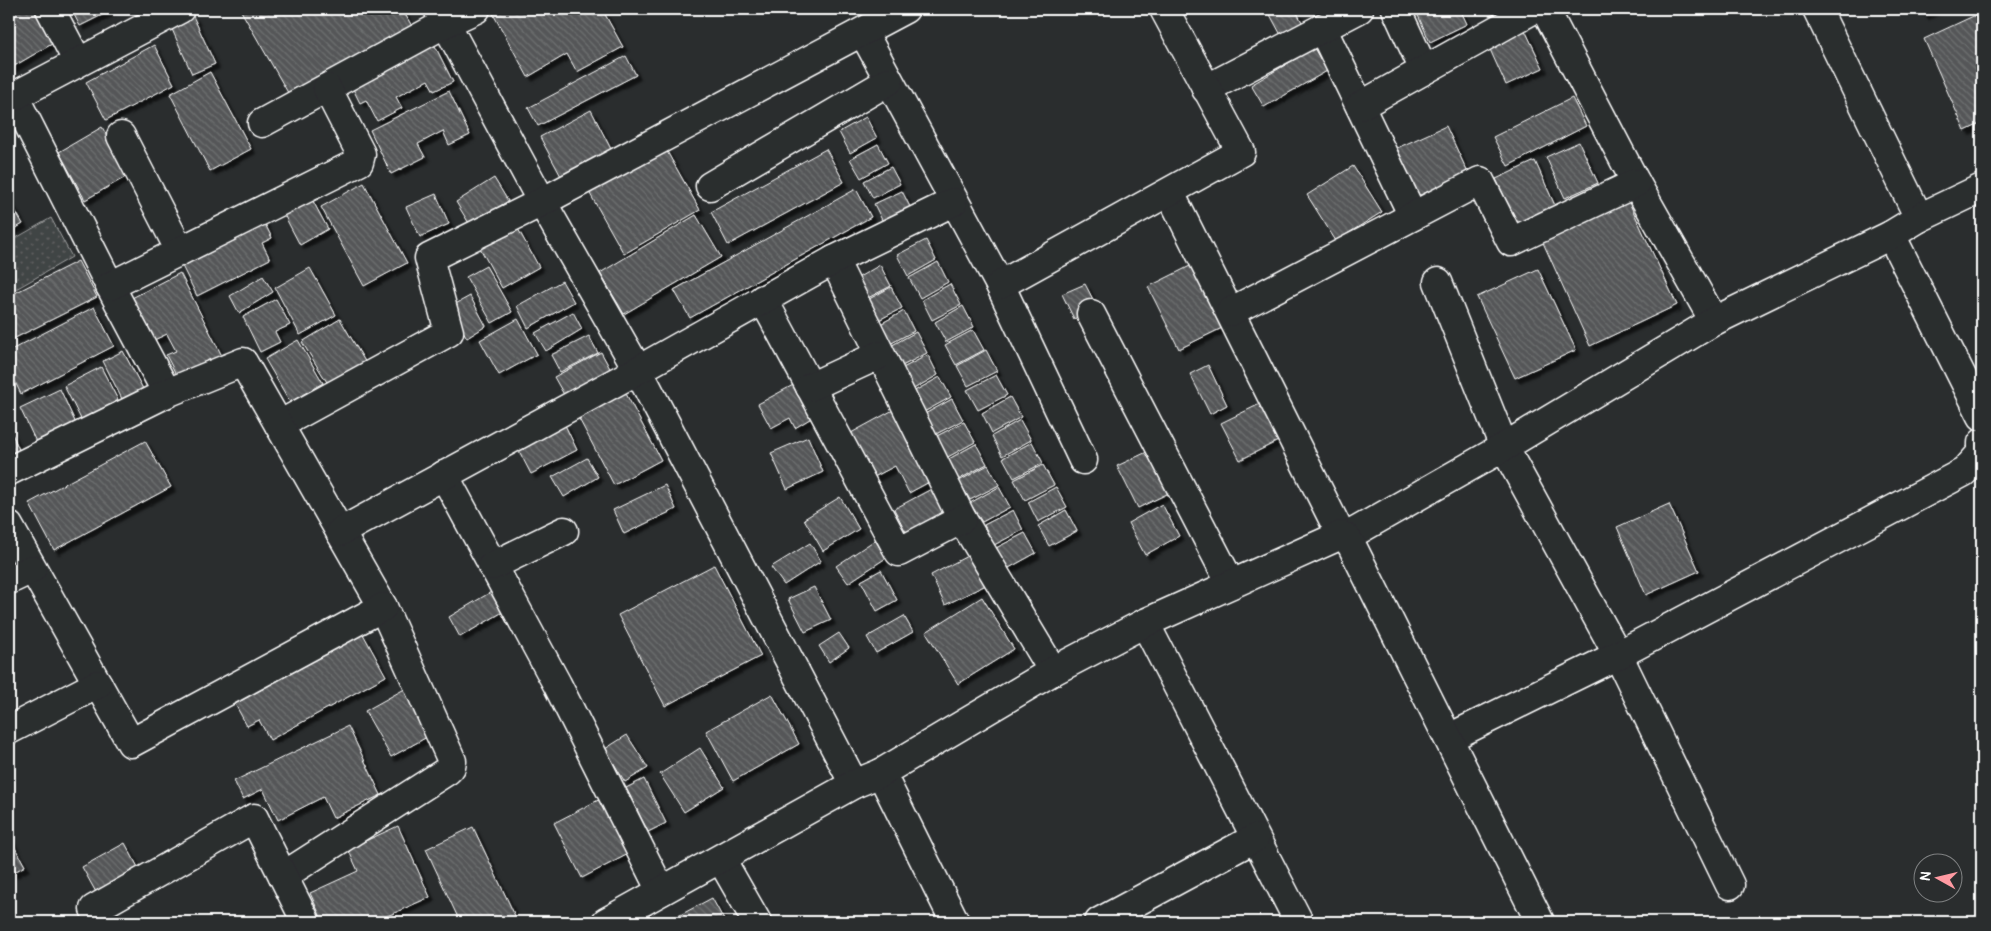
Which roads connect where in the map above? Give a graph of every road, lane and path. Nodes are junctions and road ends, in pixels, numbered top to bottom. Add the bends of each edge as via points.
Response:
1 (50, 9) edge
2 (180, 9) edge
3 (476, 9) edge
4 (905, 9) edge
5 (1164, 9) edge
6 (1359, 9) edge
7 (1396, 9) edge
8 (1534, 9) edge
9 (1545, 9) edge
10 (1818, 9) edge
11 (442, 16) edge
12 (1322, 28) junction
13 (863, 32) junction
14 (78, 62) junction
15 (1424, 70) junction
16 (889, 81) junction
17 (327, 88) junction
18 (1206, 89) junction
19 (11, 97) edge
20 (1360, 106) junction
21 (262, 124) dead end
22 (121, 136) dead end
23 (1636, 182) junction
24 (710, 186) dead end
25 (1982, 188) edge
26 (1170, 192) junction
27 (542, 202) junction
28 (953, 202) junction
29 (1413, 216) junction
30 (1919, 218) junction
31 (1891, 235) junction
32 (180, 251) junction
33 (834, 260) junction
34 (1438, 282) dead end
35 (1000, 285) junction
36 (110, 286) junction
37 (763, 299) junction
38 (1230, 312) junction
39 (1091, 314) dead end
40 (1714, 321) junction
41 (879, 355) junction
42 (638, 370) junction
43 (810, 386) junction
44 (167, 393) junction
45 (1982, 416) edge
46 (279, 425) junction
47 (1982, 443) edge
48 (1504, 447) junction
49 (1084, 460) dead end
50 (9, 471) edge
51 (444, 476) junction
52 (962, 519) junction
53 (9, 526) edge
54 (564, 531) dead end
55 (340, 532) junction
56 (1344, 536) junction
57 (492, 566) junction
58 (21, 574) edge
59 (1231, 584) junction
60 (384, 608) junction
61 (1145, 623) junction
62 (1618, 655) junction
63 (1053, 671) junction
64 (98, 684) junction
65 (9, 730) edge
66 (1449, 738) junction
67 (881, 773) junction
68 (854, 784) junction
69 (1254, 838) junction
70 (721, 859) junction
71 (283, 876) junction
72 (1730, 885) dead end
73 (661, 891) junction
74 (94, 908) dead end
75 (306, 922) edge
76 (606, 922) edge
77 (757, 922) edge
78 (955, 922) edge
79 (1099, 922) edge
80 (1299, 922) edge
81 (1540, 922) edge

1 - 14 street
2 - 14 street
3 - 11 street
4 - 13 street
5 - 18 street
6 - 12 street
7 - 15 street
8 - 15 street
9 - 23 street
10 - 30 street
11 - 17 street
11 - 27 street
12 - 18 street
12 - 20 street
13 - 16 street
13 - 27 street
14 - 19 street
15 - 20 street
16 - 24 street
16 - 28 street
17 - 21 street
17 - 32 street via 361,154 359,162
18 - 26 street via 1241,152
19 - 36 street
20 - 29 street
22 - 32 street
23 - 29 street via 1511,242 1480,181
23 - 40 street
25 - 30 street
26 - 35 street
26 - 38 street
27 - 42 street
27 - 46 street via 429,258 449,332
28 - 33 street
28 - 35 street
29 - 38 street
30 - 31 street
31 - 40 street
31 - 45 street
32 - 36 street
33 - 37 street
33 - 41 street
34 - 48 street
35 - 49 street
36 - 44 street
37 - 42 street
37 - 43 street
38 - 56 street
39 - 59 street
40 - 48 street
41 - 43 street
41 - 52 street
42 - 51 street
42 - 68 street
43 - 52 street via 899,552
44 - 46 street via 243,362
44 - 50 street
46 - 55 street
47 - 62 street via 1982,452 1964,472
48 - 56 street
48 - 62 street
51 - 55 street
51 - 57 street
52 - 63 street
53 - 58 street
54 - 57 street
55 - 60 street
56 - 59 street
56 - 66 street
57 - 73 street via 557,684
58 - 64 street
59 - 61 street
60 - 64 street via 131,743
60 - 71 street via 452,761 451,767
61 - 63 street
61 - 69 street
62 - 66 street
62 - 72 street
63 - 67 street
64 - 65 street
66 - 81 street
67 - 68 street
67 - 78 street
68 - 70 street
69 - 79 street
69 - 80 street
70 - 73 street
70 - 77 street
71 - 74 street via 254,818
71 - 75 street
73 - 76 street

